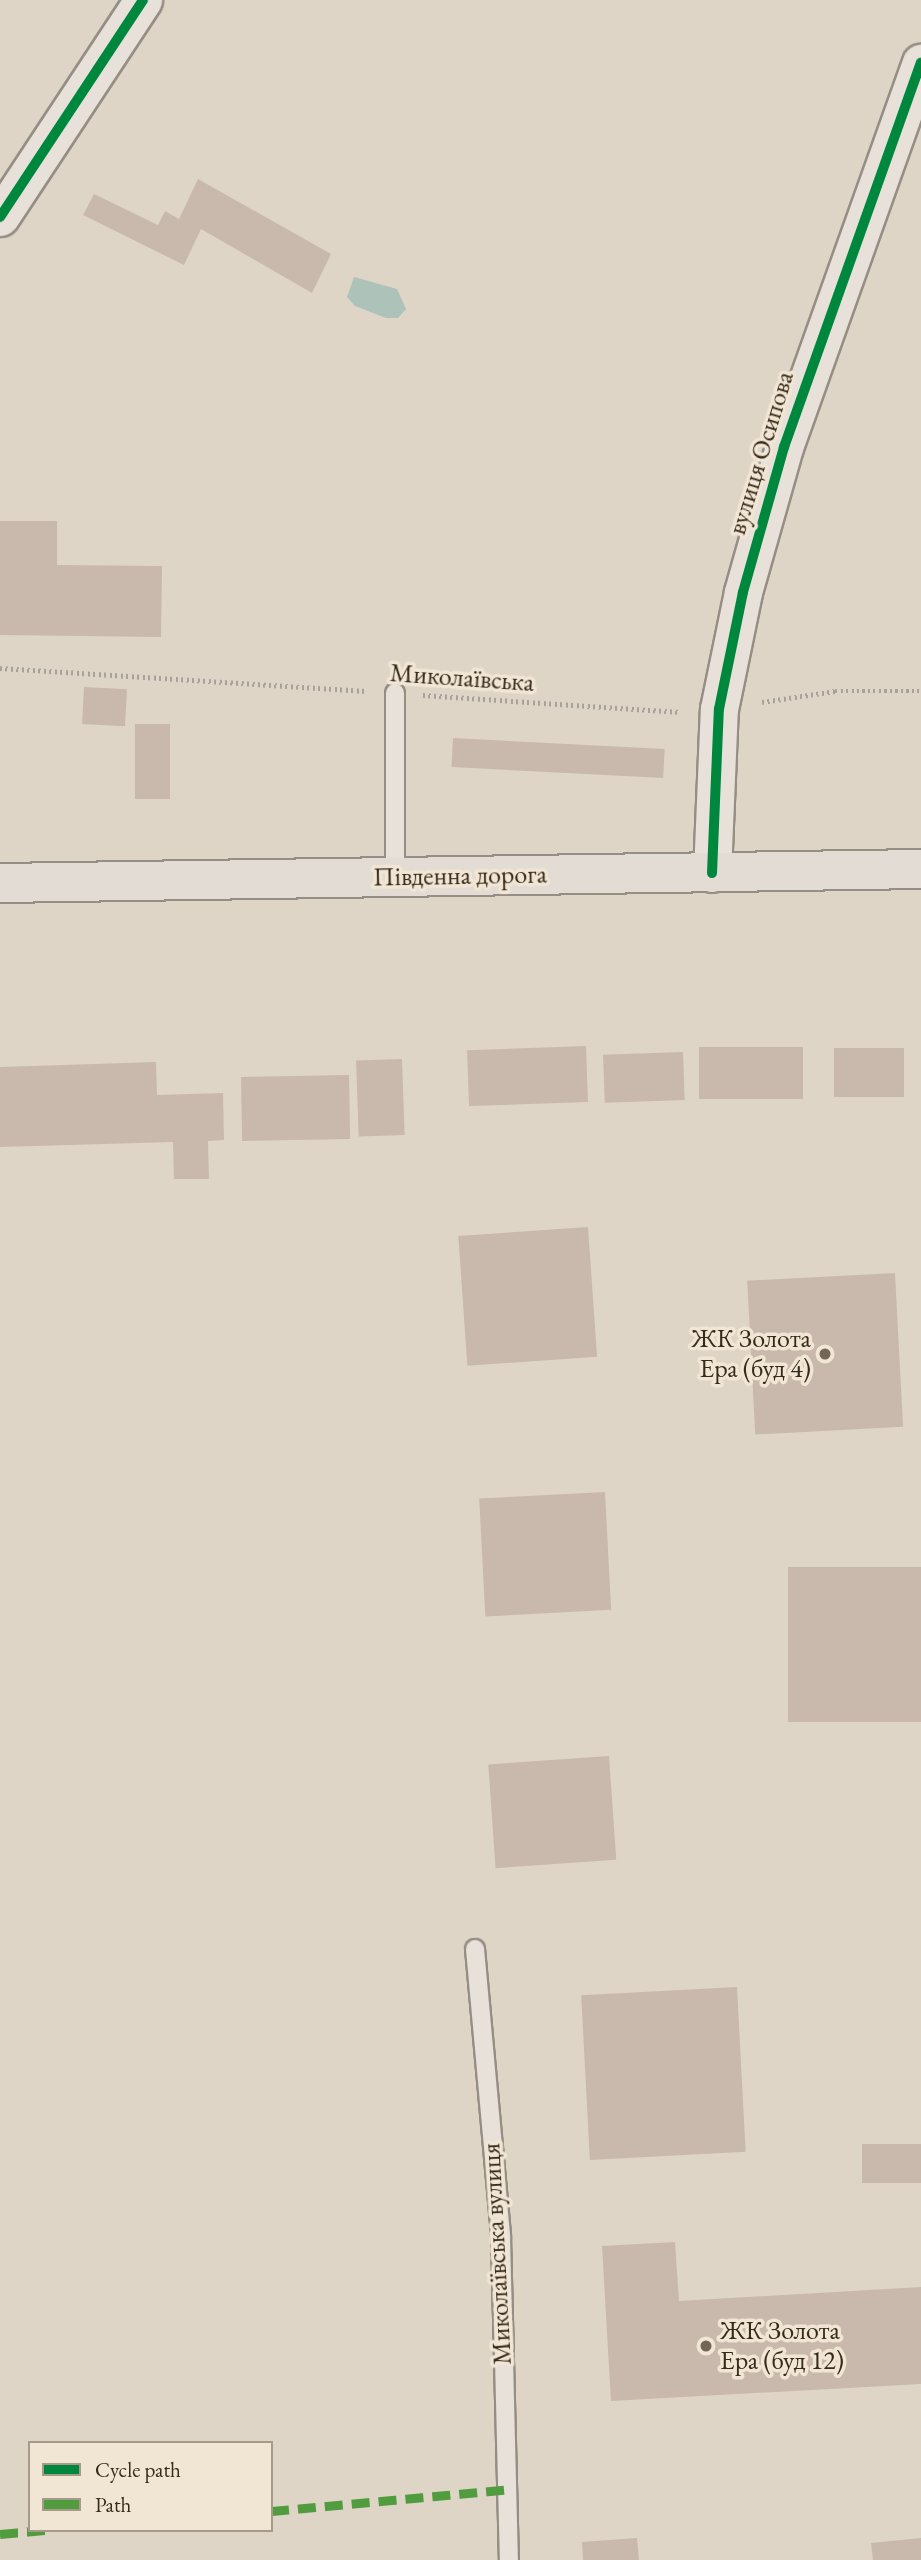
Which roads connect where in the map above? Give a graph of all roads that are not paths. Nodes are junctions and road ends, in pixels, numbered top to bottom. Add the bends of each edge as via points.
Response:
1 (143, 0) edge
2 (921, 63) edge
3 (0, 217) edge
4 (395, 693) road end
5 (921, 869) edge
6 (712, 873) junction
7 (395, 876) junction
8 (0, 883) edge
9 (475, 1950) dead end
10 (509, 2560) edge

1 - 3 street
2 - 6 street, вулиця Осипова via 784,447 743,592 719,709
4 - 7 lane
5 - 6 highway, Південна дорога
6 - 7 highway, Південна дорога
7 - 8 highway, Південна дорога
9 - 10 lane, Миколаївська вулиця via 501,2237

